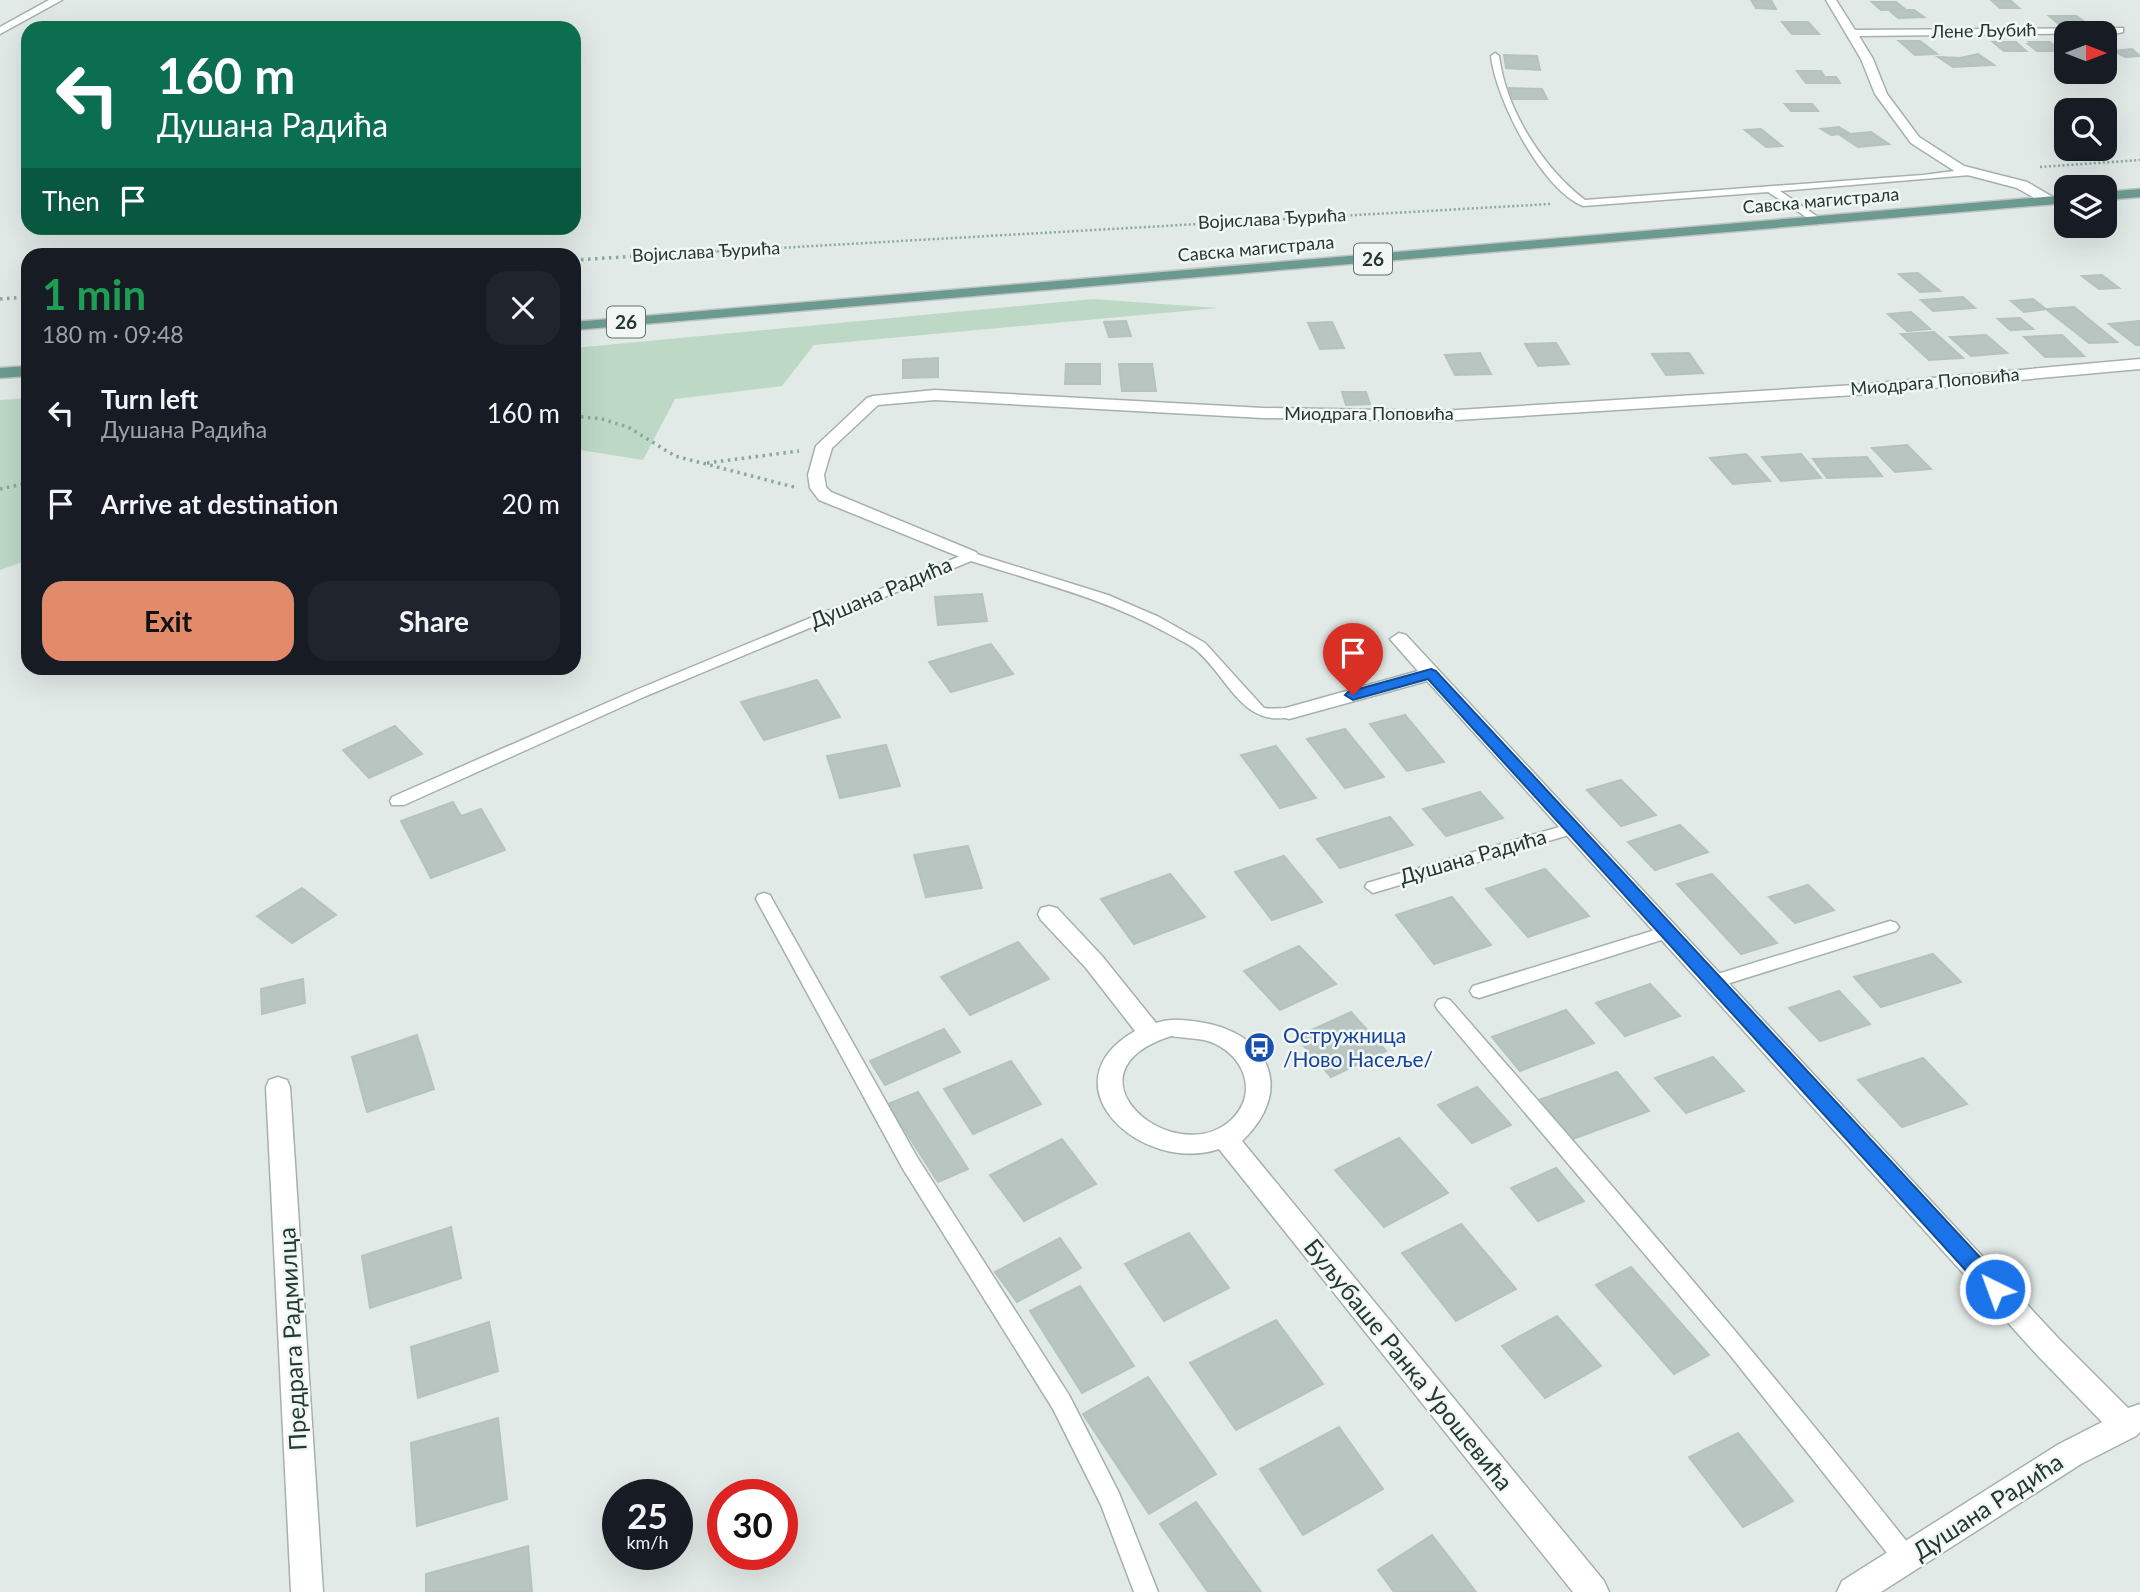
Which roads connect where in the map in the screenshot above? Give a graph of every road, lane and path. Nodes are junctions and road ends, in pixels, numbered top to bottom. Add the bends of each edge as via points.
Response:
1 (57, 0) edge
2 (1831, 0) edge
3 (2119, 30) dead end
4 (0, 31) edge
5 (1849, 33) junction
6 (1495, 57) dead end
7 (2140, 160) edge
8 (2038, 167) dead end
9 (1970, 172) junction
10 (1768, 188) junction
11 (2140, 193) edge
12 (2117, 195) edge
13 (2048, 200) junction
14 (2054, 200) edge
15 (1583, 202) junction
16 (1817, 221) junction
17 (581, 260) edge
18 (21, 298) edge
19 (0, 299) edge
20 (581, 325) edge
21 (2140, 364) edge
22 (21, 372) edge
23 (0, 373) edge
24 (581, 417) edge
25 (824, 446) junction
26 (701, 463) junction
27 (21, 485) edge
28 (0, 489) edge
29 (825, 496) junction
30 (970, 556) junction
31 (1399, 639) dead end
32 (1431, 674) junction
33 (1289, 713) joint
34 (398, 801) dead end
35 (1573, 828) junction
36 (1373, 887) dead end
37 (764, 900) dead end
38 (1049, 914) dead end
39 (1890, 927) dead end
40 (1668, 932) junction
41 (1714, 982) junction
42 (1479, 991) dead end
43 (1444, 1005) dead end
44 (1150, 1032) junction
45 (278, 1087) dead end
46 (1224, 1138) junction
47 (2133, 1422) edge
48 (1907, 1560) junction
49 (307, 1592) edge
50 (1146, 1592) edge
51 (1593, 1592) edge
52 (1853, 1592) edge

1 - 4 street
2 - 5 street
3 - 5 street, Лене Љубић
5 - 9 street via 1905,129 1933,154
6 - 15 lane via 1497,76 1515,119 1559,181
7 - 8 path
9 - 10 lane
9 - 13 street via 2022,185
10 - 15 lane
10 - 16 lane
11 - 12 main road
13 - 14 main road, Савска магистрала / 26
13 - 16 main road, Савска магистрала / 26
15 - 17 path, Војислава Ђурића
16 - 20 main road, Савска магистрала / 26
18 - 19 path
21 - 25 street, Миодрага Поповића via 1855,390 1441,416 1263,413 935,395 873,401
22 - 23 main road
24 - 26 path via 629,428 658,449
25 - 26 path
25 - 29 street via 817,475 818,488
26 - 29 path
27 - 28 path
29 - 30 street
30 - 33 lane, Душана Радића via 1102,598 1154,620 1200,646 1259,711
30 - 34 lane, Душана Радића via 641,693
31 - 32 street, Душана Радића
32 - 33 street, Душана Радића
32 - 35 street, Душана Радића
35 - 36 lane, Душана Радића
35 - 40 street, Душана Радића
37 - 50 lane via 910,1163 1061,1402 1111,1501
38 - 44 street
39 - 41 lane
40 - 41 street, Душана Радића
40 - 42 lane
41 - 47 street, Душана Радића via 2049,1348
43 - 48 lane via 1649,1241 1818,1444
44 - 46 street via 1194,1027 1236,1043 1251,1057 1260,1074 1261,1093 1255,1111
44 - 46 street via 1118,1057 1111,1074 1111,1093 1119,1110 1153,1137 1177,1143
45 - 49 street, Предрага Радмилца
46 - 51 street, Буљубаше Ранка Урошевића
47 - 48 street, Душана Радића via 2070,1454
48 - 52 street, Душана Радића

